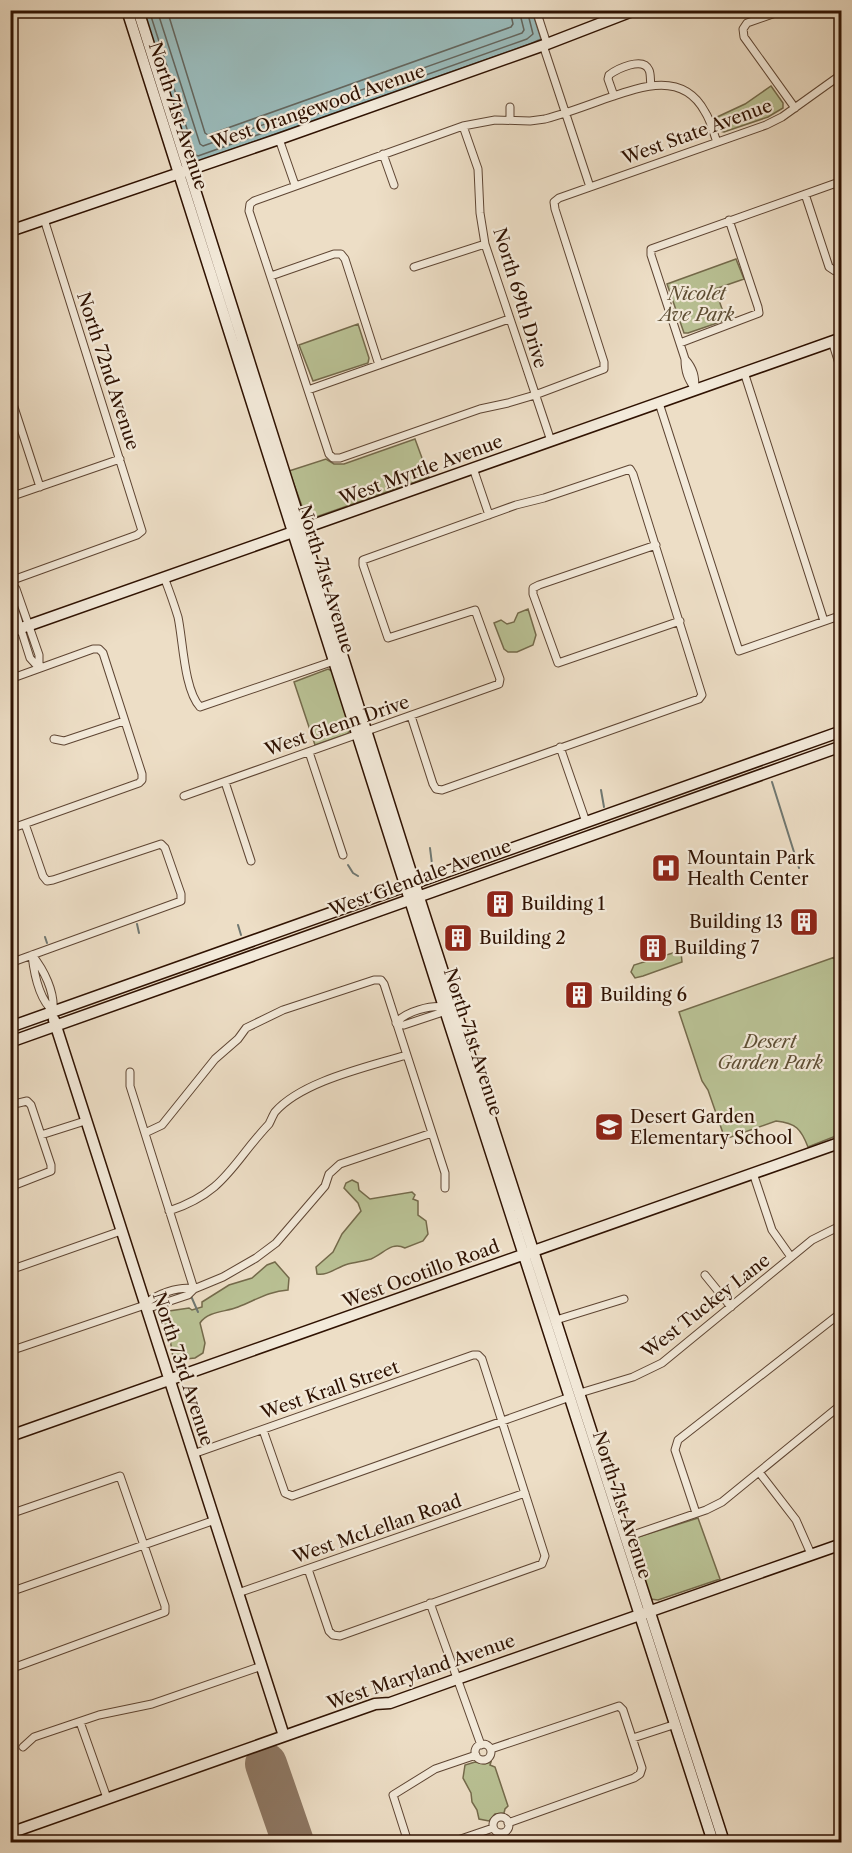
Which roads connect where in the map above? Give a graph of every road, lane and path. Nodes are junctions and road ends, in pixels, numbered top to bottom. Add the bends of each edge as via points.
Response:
1 (127, 10) edge
2 (138, 10) edge
3 (536, 10) edge
4 (635, 10) edge
5 (784, 10) edge
6 (545, 45) junction
7 (842, 74) edge
8 (651, 85) junction
9 (614, 96) junction
10 (510, 107) dead end
11 (795, 108) junction
12 (566, 113) junction
13 (510, 120) junction
14 (463, 126) junction
15 (279, 139) junction
16 (717, 142) junction
17 (383, 154) junction
18 (184, 172) junction
19 (842, 181) edge
20 (295, 185) junction
21 (394, 185) dead end
22 (590, 187) junction
23 (805, 194) junction
24 (44, 219) junction
25 (729, 220) junction
26 (10, 231) edge
27 (485, 244) junction
28 (414, 267) dead end
29 (842, 269) edge
30 (271, 276) junction
31 (509, 319) junction
32 (837, 339) edge
33 (680, 343) junction
34 (379, 365) junction
35 (744, 372) junction
36 (842, 373) edge
37 (695, 389) junction
38 (308, 390) junction
39 (10, 395) edge
40 (535, 395) junction
41 (659, 403) junction
42 (551, 441) junction
43 (120, 459) junction
44 (473, 468) junction
45 (40, 487) junction
46 (10, 497) edge
47 (489, 515) junction
48 (298, 531) junction
49 (656, 545) junction
50 (164, 577) junction
51 (10, 581) edge
52 (10, 595) edge
53 (842, 615) edge
54 (680, 621) junction
55 (824, 621) junction
56 (20, 628) edge
57 (37, 649) junction
58 (28, 652) junction
59 (334, 661) junction
60 (39, 668) junction
61 (10, 678) edge
62 (411, 716) junction
63 (124, 721) junction
64 (842, 731) edge
65 (362, 733) junction
66 (54, 738) dead end
67 (842, 746) edge
68 (560, 747) junction
69 (309, 752) junction
70 (225, 782) junction
71 (689, 786) junction
72 (184, 796) dead end
73 (693, 799) junction
74 (586, 822) junction
75 (25, 824) junction
76 (10, 829) edge
77 (343, 855) dead end
78 (251, 861) dead end
79 (410, 884) junction
80 (414, 898) junction
81 (32, 955) junction
82 (10, 963) edge
83 (449, 1005) junction
84 (53, 1011) junction
85 (396, 1023) junction
86 (55, 1026) junction
87 (10, 1027) edge
88 (10, 1042) edge
89 (406, 1055) junction
90 (130, 1072) dead end
91 (10, 1105) edge
92 (86, 1121) junction
93 (145, 1133) junction
94 (432, 1133) junction
95 (41, 1135) junction
96 (842, 1142) edge
97 (753, 1173) junction
98 (10, 1187) edge
99 (445, 1188) dead end
100 (169, 1211) junction
101 (842, 1225) edge
102 (121, 1231) junction
103 (529, 1252) junction
104 (791, 1257) junction
105 (10, 1270) edge
106 (705, 1275) dead end
107 (194, 1289) junction
108 (624, 1299) dead end
109 (145, 1305) junction
110 (731, 1307) junction
111 (842, 1312) edge
112 (556, 1320) junction
113 (10, 1351) edge
114 (170, 1380) junction
115 (575, 1395) junction
116 (842, 1404) edge
117 (501, 1422) junction
118 (262, 1430) junction
119 (10, 1436) edge
120 (193, 1454) junction
121 (759, 1472) junction
122 (525, 1493) junction
123 (696, 1513) junction
124 (10, 1514) edge
125 (215, 1520) junction
126 (627, 1537) junction
127 (145, 1544) junction
128 (842, 1544) edge
129 (811, 1554) junction
130 (308, 1569) junction
131 (10, 1592) edge
132 (238, 1593) junction
133 (430, 1603) junction
134 (644, 1612) junction
135 (262, 1666) junction
136 (10, 1669) edge
137 (458, 1679) junction
138 (80, 1722) junction
139 (680, 1723) junction
140 (284, 1736) junction
141 (633, 1738) junction
142 (481, 1745) junction
143 (23, 1747) dead end
144 (491, 1749) junction
145 (476, 1755) junction
146 (107, 1798) junction
147 (508, 1823) junction
148 (493, 1828) junction
149 (10, 1833) edge
150 (503, 1833) junction
151 (408, 1842) edge
152 (452, 1842) edge
153 (506, 1842) edge
154 (713, 1842) edge
155 (724, 1842) edge

1 - 18 street, North 71st Avenue
2 - 18 street, North 71st Avenue
3 - 6 street
4 - 6 street, West Orangewood Avenue
5 - 11 street via 747,23 742,29
6 - 12 street
6 - 15 street, West Orangewood Avenue
7 - 11 street, West State Avenue
8 - 9 street
8 - 9 street via 649,69 639,63 609,75
8 - 16 street via 670,86 693,97 705,112
9 - 12 street
10 - 13 street
11 - 16 street, West State Avenue via 766,125
12 - 13 street via 538,120
12 - 22 street
13 - 14 street
14 - 17 street
14 - 27 street, North 69th Drive via 478,169
15 - 18 street, West Orangewood Avenue
15 - 20 street
16 - 22 street, West State Avenue
17 - 20 street
17 - 21 street
18 - 24 street, West Orangewood Avenue
18 - 48 street, North 71st Avenue
19 - 23 street
20 - 30 street via 250,204
22 - 40 street, West State Avenue via 554,202 604,369
23 - 25 street
23 - 29 street via 831,270
24 - 26 street, West Orangewood Avenue
24 - 43 street, North 72nd Avenue
25 - 33 street via 651,249
25 - 33 street via 759,313
27 - 28 street
27 - 31 street, North 69th Drive
30 - 34 street via 341,254
30 - 38 street
31 - 34 street
31 - 40 street, North 69th Drive
32 - 35 street, West Myrtle Avenue
32 - 36 street
33 - 37 street via 692,367
34 - 38 street
35 - 37 street, West Myrtle Avenue
35 - 55 street
37 - 41 street, West Myrtle Avenue
38 - 40 street via 327,450 333,458 340,459 480,409
39 - 45 street
40 - 42 street, North 69th Drive
41 - 42 street, West Myrtle Avenue
41 - 55 street via 739,651
42 - 44 street, West Myrtle Avenue
43 - 45 street
43 - 51 street, North 72nd Avenue via 142,531
44 - 47 street
44 - 48 street, West Myrtle Avenue
45 - 46 street
47 - 49 street via 630,469
47 - 62 street, West Glenn Drive via 363,560 388,638 475,610 500,678 499,684
48 - 50 street, West Myrtle Avenue
48 - 59 street, North 71st Avenue
48 - 65 street, North 71st Avenue
49 - 54 street
49 - 54 street via 533,588 558,663
50 - 56 street, West Myrtle Avenue
50 - 59 street via 178,618 191,687 200,707
51 - 56 street via 16,589
52 - 56 street
53 - 55 street
54 - 68 street via 702,695 699,699
56 - 57 street
56 - 58 street
57 - 58 street
57 - 60 street
58 - 60 street
59 - 65 street, North 71st Avenue
60 - 61 street
60 - 63 street via 99,649
62 - 65 street, West Glenn Drive
62 - 68 street via 436,789
63 - 66 street via 64,741
63 - 75 street via 142,780
64 - 71 street, West Glendale Avenue
65 - 69 street, West Glenn Drive
65 - 79 street, North 71st Avenue
67 - 73 street, West Glendale Avenue
68 - 74 street
69 - 70 street, West Glenn Drive
69 - 77 street
70 - 72 street, West Glenn Drive
70 - 78 street
71 - 73 street
71 - 74 street, West Glendale Avenue
73 - 80 street, West Glendale Avenue
74 - 79 street, West Glendale Avenue
75 - 76 street
75 - 81 street via 47,881 161,844 181,894 181,901
79 - 80 street, North 71st Avenue
79 - 84 street, West Glendale Avenue
80 - 83 street, North 71st Avenue
80 - 86 street, West Glendale Avenue
81 - 82 street
81 - 84 street, North 73rd Avenue via 42,966 54,1002
83 - 85 street via 440,1013 404,1025
83 - 103 street, North 71st Avenue
84 - 86 street, North 73rd Avenue
84 - 87 street, West Glendale Avenue
85 - 89 street
85 - 93 street via 381,980 298,1004 246,1028 215,1059 162,1125
86 - 88 street, West Glendale Avenue
86 - 92 street, North 73rd Avenue
89 - 94 street
89 - 100 street via 322,1082 295,1096 274,1113 216,1187
90 - 93 street via 130,1086
91 - 95 street via 27,1101
92 - 95 street
92 - 102 street, North 73rd Avenue
93 - 100 street
94 - 99 street via 445,1173
94 - 107 street via 340,1164 276,1243 234,1272
95 - 98 street via 51,1171
96 - 97 street, West Ocotillo Road
97 - 103 street, West Ocotillo Road
97 - 104 street via 772,1230
100 - 107 street
101 - 104 street, West Tuckey Lane
102 - 105 street
102 - 109 street, North 73rd Avenue
103 - 112 street, North 71st Avenue
103 - 114 street, West Ocotillo Road
103 - 115 street, North 71st Avenue
104 - 110 street, West Tuckey Lane
106 - 110 street
107 - 109 street via 188,1295
108 - 112 street
109 - 113 street
109 - 114 street, North 73rd Avenue
110 - 115 street, West Tuckey Lane via 648,1371
111 - 123 street via 678,1440 675,1450
112 - 115 street, North 71st Avenue
114 - 119 street, West Ocotillo Road
114 - 120 street, North 73rd Avenue
115 - 117 street, West Tuckey Lane
115 - 126 street, North 71st Avenue
115 - 134 street, North 71st Avenue
116 - 121 street
117 - 118 street, West Tuckey Lane via 292,1496 285,1493
117 - 118 street, West Krall Street via 478,1355
117 - 122 street
118 - 120 street, West Krall Street
120 - 125 street, North 73rd Avenue
121 - 123 street via 722,1502
121 - 129 street via 796,1520
122 - 130 street, West McLellan Road
122 - 133 street via 545,1556 542,1564
123 - 126 street
124 - 127 street via 120,1476
125 - 127 street
125 - 132 street, North 73rd Avenue
126 - 134 street, North 71st Avenue
127 - 131 street
127 - 136 street via 165,1612
128 - 129 street, West Maryland Avenue
129 - 134 street, West Maryland Avenue
130 - 132 street, West McLellan Road
130 - 133 street via 333,1635 340,1636
132 - 135 street, North 73rd Avenue
133 - 137 street
134 - 137 street, West Maryland Avenue
134 - 139 street, North 71st Avenue
135 - 138 street via 152,1704
135 - 140 street, North 73rd Avenue
137 - 140 street, West Maryland Avenue
137 - 142 street
138 - 143 street via 34,1737
138 - 146 street
139 - 141 street
139 - 154 street, North 71st Avenue
139 - 155 street, North 71st Avenue
140 - 146 street, West Maryland Avenue
141 - 144 street via 619,1706
141 - 147 street via 642,1768 634,1779
142 - 144 street
142 - 145 street
144 - 145 street via 490,1757 485,1759
145 - 151 street via 435,1769 393,1795
146 - 149 street, West Maryland Avenue
147 - 148 street via 499,1817
147 - 150 street
148 - 150 street
148 - 152 street
150 - 153 street

